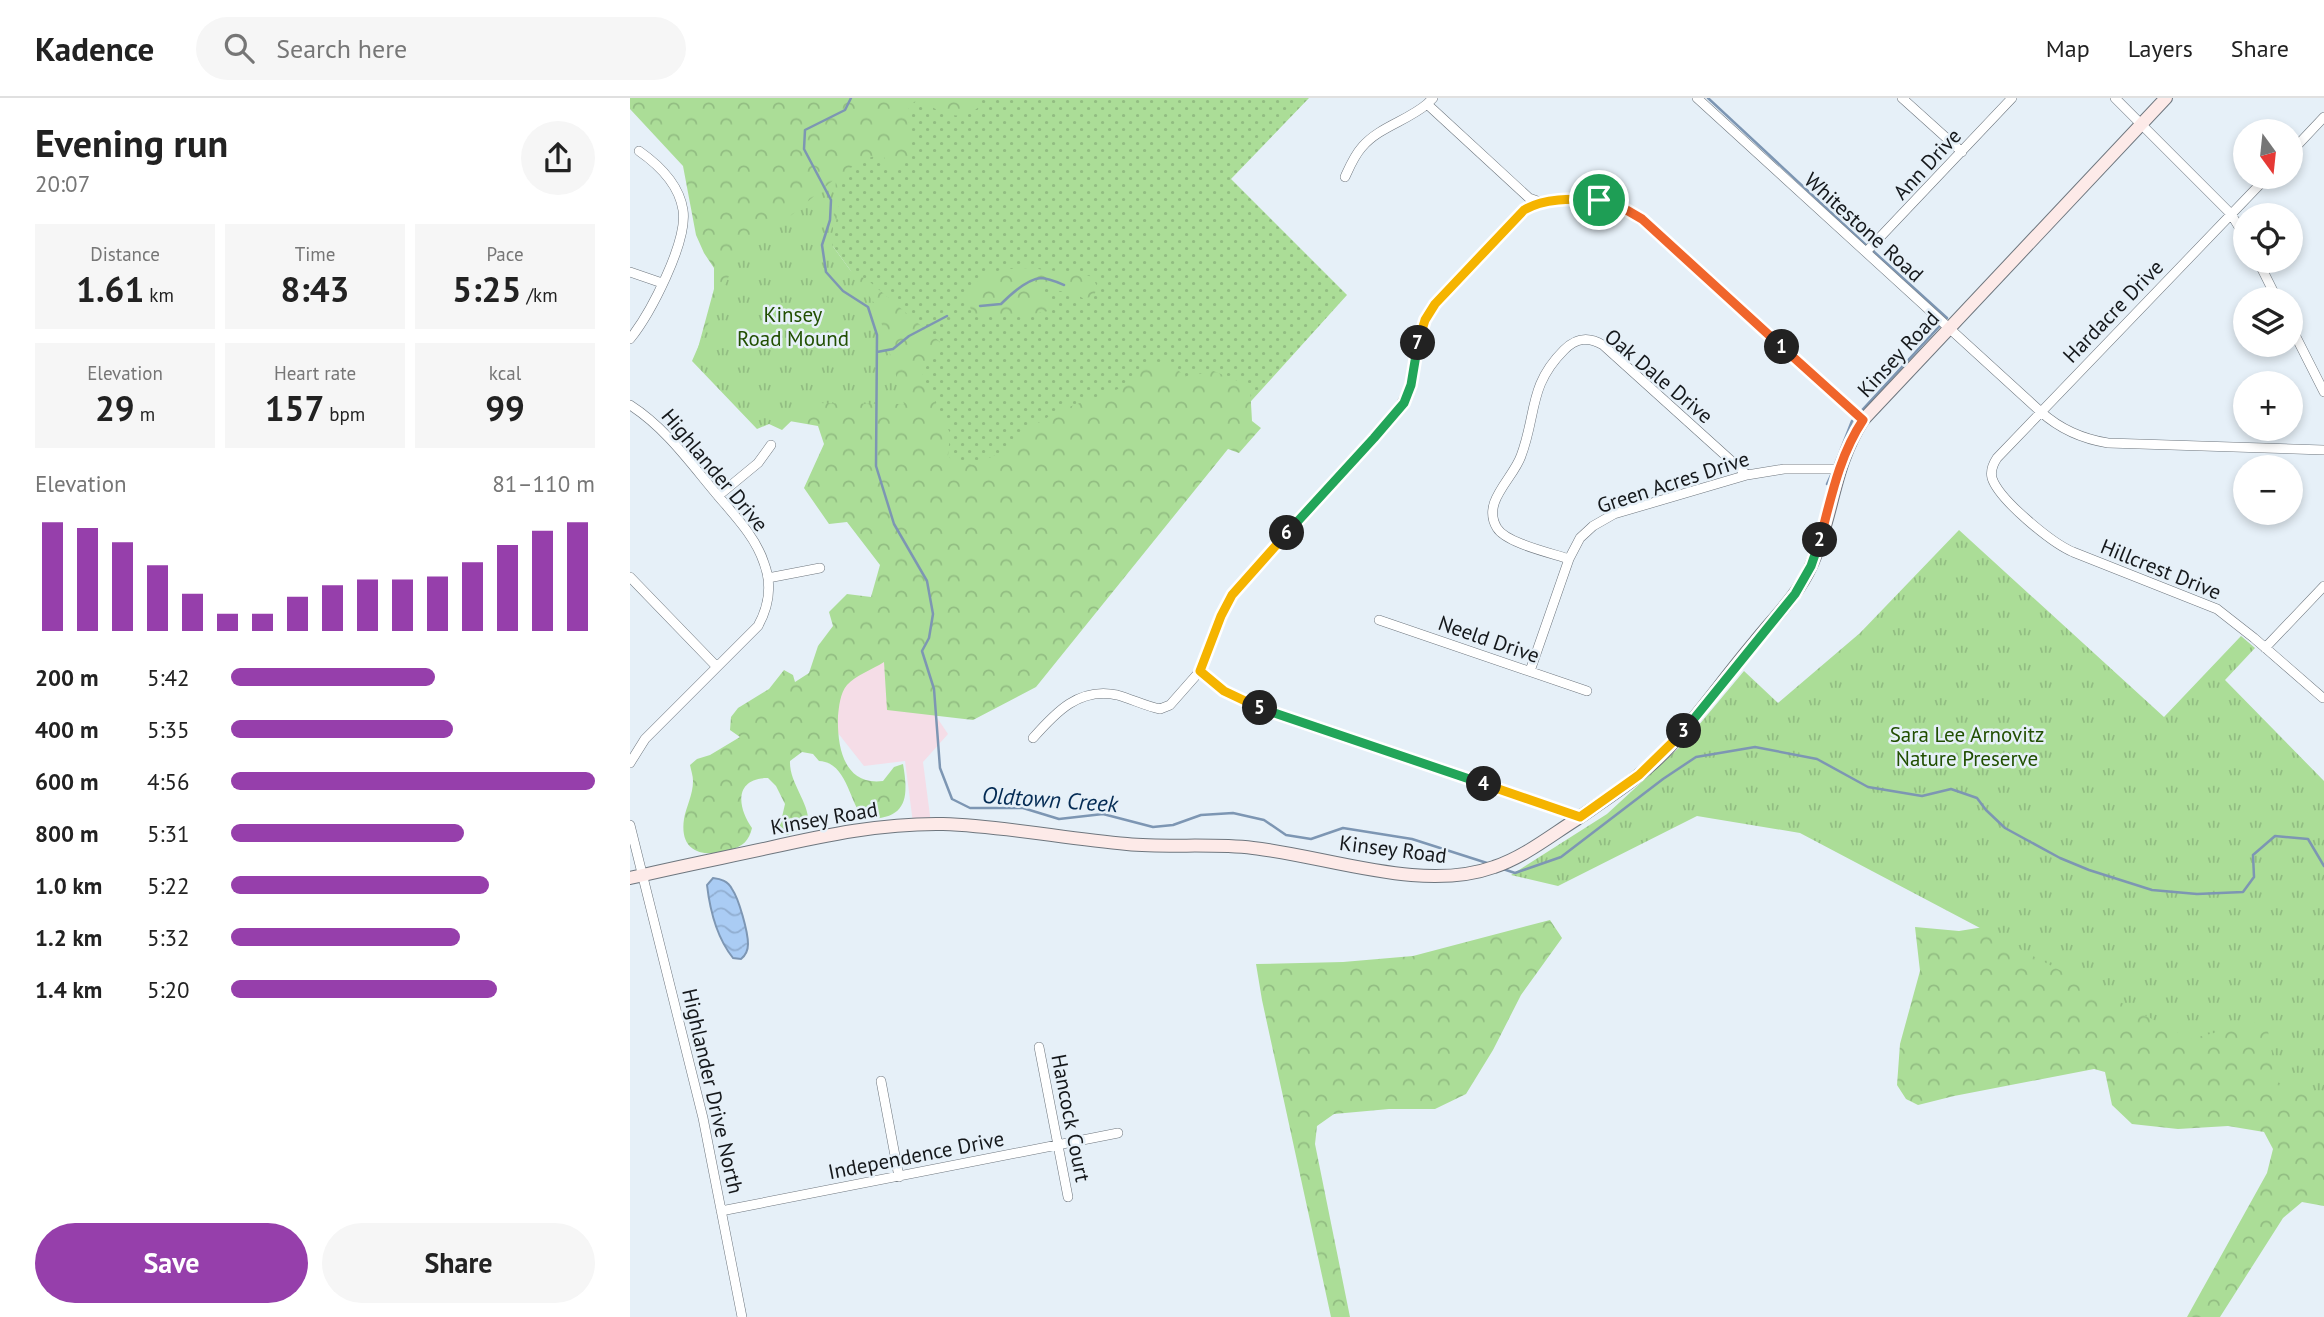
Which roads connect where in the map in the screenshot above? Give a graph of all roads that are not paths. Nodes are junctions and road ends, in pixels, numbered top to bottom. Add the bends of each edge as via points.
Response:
1 (1697, 98) edge
2 (1902, 98) edge
3 (2012, 98) edge
4 (2115, 98) edge
5 (2166, 98) edge
6 (1430, 101) edge
7 (2321, 120) edge
8 (2144, 121) junction
9 (2324, 134) edge
10 (2303, 139) edge
11 (639, 151) dead end
12 (1962, 152) junction
13 (1345, 177) dead end
14 (2255, 189) edge
15 (1542, 202) junction
16 (2231, 214) junction
17 (2233, 217) edge
18 (1866, 252) junction
19 (630, 272) edge
20 (662, 283) junction
21 (1949, 328) junction
22 (630, 339) edge
23 (2303, 351) edge
24 (2324, 392) edge
25 (630, 405) edge
26 (2041, 412) junction
27 (1863, 420) junction
28 (771, 445) dead end
29 (2324, 450) edge
30 (1839, 469) junction
31 (1991, 473) joint
32 (1747, 475) junction
33 (718, 496) junction
34 (1569, 559) junction
35 (820, 568) dead end
36 (630, 577) edge
37 (768, 578) junction
38 (2324, 586) edge
39 (1379, 620) dead end
40 (2265, 648) junction
41 (717, 667) junction
42 (1200, 671) junction
43 (1530, 671) junction
44 (1587, 691) dead end
45 (2323, 698) edge
46 (1033, 737) dead end
47 (630, 763) edge
48 (1580, 817) junction
49 (630, 825) edge
50 (643, 874) junction
51 (630, 878) edge
52 (1039, 1047) dead end
53 (880, 1081) dead end
54 (1118, 1133) dead end
55 (1059, 1145) junction
56 (899, 1177) junction
57 (1068, 1197) dead end
58 (721, 1211) junction
59 (742, 1317) edge

1 - 18 street, Whitestone Road
2 - 12 street
3 - 12 street, Ann Drive
4 - 8 street
5 - 8 street, Kinsey Road
6 - 13 street via 1367,142
6 - 15 street via 1529,198
7 - 9 street
7 - 10 street
8 - 16 street
8 - 21 street, Kinsey Road
11 - 20 street via 672,182 683,210 680,242
12 - 18 street, Ann Drive
14 - 16 street, Hardacre Drive
15 - 27 street via 1599,200 1634,214
15 - 42 street via 1519,214 1435,304 1420,331 1404,403 1238,586
16 - 17 street
16 - 26 street, Hardacre Drive
18 - 21 street, Whitestone Road
19 - 20 street
20 - 22 street
21 - 26 street, Whitestone Road
21 - 27 street, Kinsey Road
23 - 24 street
25 - 33 street, Highlander Drive via 666,434
26 - 29 street, Whitestone Road via 2071,432 2108,443
26 - 31 street, Hardacre Drive via 1994,461
27 - 30 street, Kinsey Road
28 - 33 street via 758,463
30 - 32 street, Green Acres Drive via 1784,469
30 - 48 street, Kinsey Road via 1818,549 1795,594 1669,748
31 - 40 street, Hillcrest Drive via 2008,500 2053,542 2217,609
32 - 34 street, Green Acres Drive via 1604,519 1580,538
32 - 34 street, Oak Dale Drive via 1602,345 1589,339 1575,341 1542,379 1521,457 1492,511 1495,526 1506,537
33 - 37 street, Highlander Drive via 754,541
34 - 43 street, Green Acres Drive
35 - 37 street
36 - 41 street
37 - 41 street, Highlander Drive via 758,626
38 - 40 street
39 - 43 street, Neeld Drive
40 - 45 street, Hillcrest Drive
41 - 47 street, Highlander Drive via 645,739
42 - 46 street via 1167,707 1156,709 1115,695 1087,696 1063,706
42 - 48 street via 1224,691 1254,706
43 - 44 street, Neeld Drive
48 - 50 street, Kinsey Road via 1508,861 1454,876 1421,876 1250,847 1131,845 946,824 856,830
49 - 50 street
50 - 51 street, Kinsey Road
50 - 58 street, Highlander Drive North
52 - 55 street, Hancock Court
53 - 56 street
54 - 55 street, Independence Drive
55 - 56 street, Independence Drive
55 - 57 street, Hancock Court
56 - 58 street, Independence Drive
58 - 59 street, Highlander Drive North

